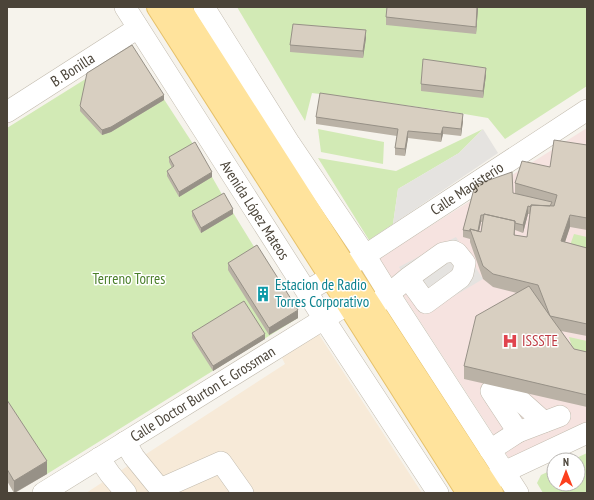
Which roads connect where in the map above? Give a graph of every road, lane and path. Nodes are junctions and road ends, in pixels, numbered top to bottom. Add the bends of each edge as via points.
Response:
1 (124, 7) edge
2 (158, 7) edge
3 (179, 7) edge
4 (204, 7) edge
5 (138, 28) junction
6 (587, 110) edge
7 (7, 112) edge
8 (365, 255) junction
9 (338, 272) junction
10 (408, 278) dead end
11 (307, 291) junction
12 (370, 296) junction
13 (324, 319) junction
14 (518, 432) junction
15 (587, 433) edge
16 (125, 442) junction
17 (490, 450) junction
18 (99, 458) junction
19 (504, 472) junction
20 (482, 490) edge
21 (158, 492) edge
22 (43, 493) edge
23 (126, 493) edge
24 (242, 493) edge
25 (438, 493) edge
26 (518, 493) edge

1 - 5 street, Avenida López Mateos
2 - 9 main road, Avenida López Mateos
3 - 9 main road, Avenida López Mateos
4 - 8 street via 290,144
5 - 7 street, B. Bonilla
5 - 11 street, Avenida López Mateos
6 - 8 street, Calle Magisterio
8 - 9 street, Calle Magisterio
8 - 12 street
9 - 11 street, Calle Magisterio
9 - 12 main road, Avenida López Mateos
10 - 12 street, Calle Doctor Burton E. Grossman
11 - 13 street, Avenida López Mateos
12 - 13 street, Calle Doctor Burton E. Grossman
12 - 17 street
12 - 20 main road, Avenida López Mateos
13 - 16 street, Calle Doctor Burton E. Grossman
13 - 25 street, Avenida López Mateos
14 - 14 street via 494,394 515,396 552,419
14 - 17 street
15 - 19 street
16 - 18 street, Calle Doctor Burton E. Grossman
16 - 21 street
17 - 19 street
18 - 22 street, Calle Doctor Burton E. Grossman
18 - 23 street
19 - 20 street
19 - 26 street
21 - 24 street via 221,462

